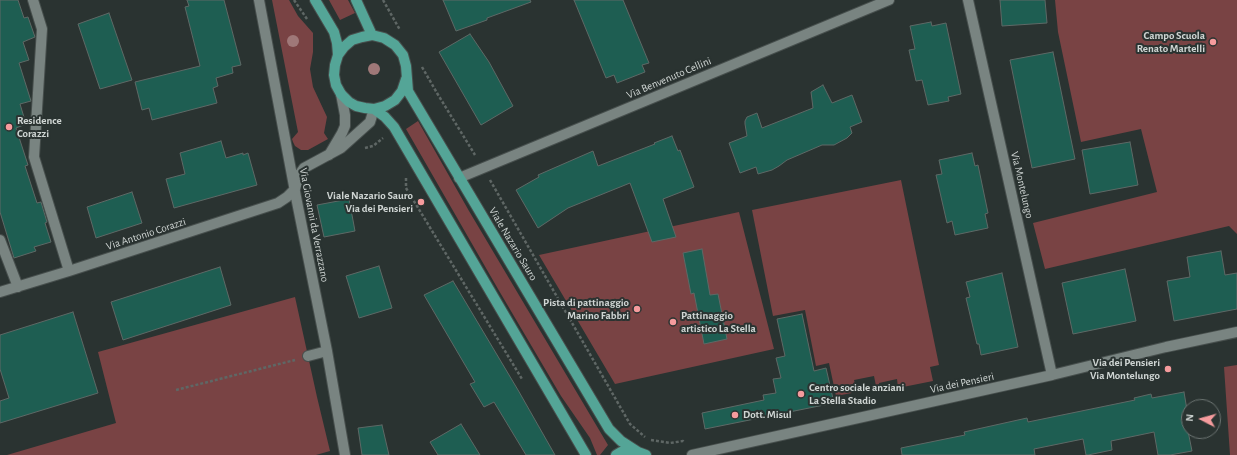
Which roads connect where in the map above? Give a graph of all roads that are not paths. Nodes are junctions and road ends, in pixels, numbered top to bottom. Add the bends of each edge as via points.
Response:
1 (33, 0) edge
2 (259, 0) edge
3 (315, 0) edge
4 (356, 0) edge
5 (889, 0) edge
6 (968, 0) edge
7 (372, 35) junction
8 (338, 55) junction
9 (406, 79) junction
10 (341, 94) junction
11 (374, 108) junction
12 (328, 156) junction
13 (459, 178) junction
14 (295, 189) junction
15 (0, 240) edge
16 (69, 271) junction
17 (18, 287) junction
18 (0, 292) edge
19 (1237, 332) edge
20 (327, 351) junction
21 (308, 356) road end
22 (1052, 375) junction
23 (642, 453) edge
24 (345, 455) edge
25 (586, 455) edge
26 (616, 455) edge
27 (692, 455) edge

1 - 16 street via 42,29 34,158
2 - 14 street, Via Giovanni da Verrazzano
3 - 8 main road via 334,32
4 - 7 main road
5 - 13 street, Via Benvenuto Cellini
6 - 22 street, Via Montelungo
7 - 8 main road via 352,40
7 - 9 main road, Viale Nazario Sauro via 384,38 395,45 403,55
8 - 10 main road via 334,75
9 - 11 main road via 402,91 394,100 385,106
9 - 13 main road, Viale Nazario Sauro via 408,92
10 - 11 main road via 356,106
10 - 12 street via 345,126
11 - 12 street via 370,122
11 - 25 main road via 392,123
12 - 14 street via 301,171
13 - 23 main road, Viale Nazario Sauro via 608,429 621,441
14 - 16 street, Via Antonio Corazzi via 278,204
14 - 20 street, Via Giovanni da Verrazzano
15 - 17 street
16 - 17 street, Via Antonio Corazzi
17 - 18 street, Via Antonio Corazzi
19 - 22 street, Via dei Pensieri
20 - 21 street
20 - 24 street, Via Giovanni da Verrazzano
22 - 27 street, Via dei Pensieri
23 - 26 main road via 630,451

